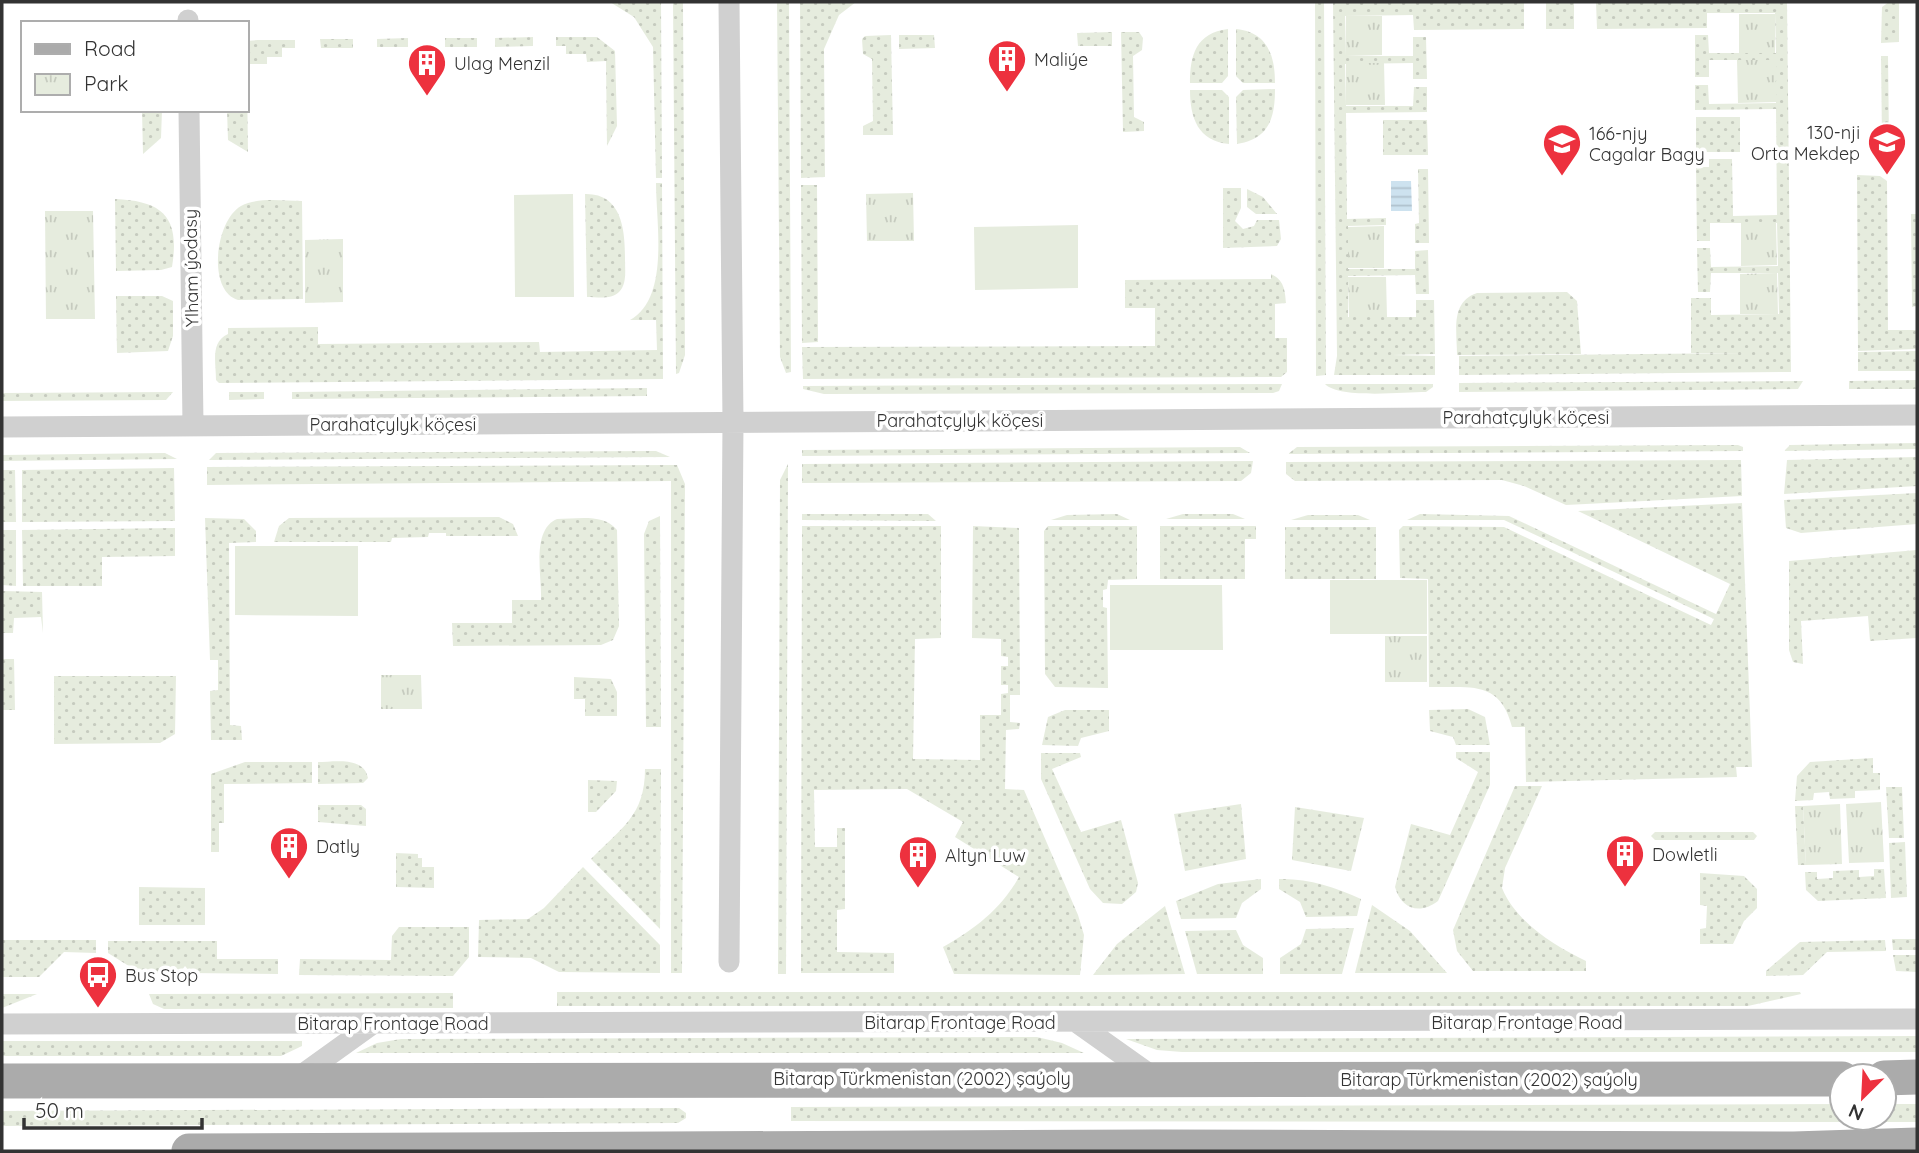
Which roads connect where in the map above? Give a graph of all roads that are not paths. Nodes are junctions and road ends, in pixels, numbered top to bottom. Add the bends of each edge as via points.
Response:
1 (729, 2) edge
2 (189, 112) edge
3 (1917, 415) edge
4 (733, 422) junction
5 (193, 425) junction
6 (2, 427) edge
7 (729, 962) dead end
8 (1917, 1019) edge
9 (1076, 1022) junction
10 (374, 1023) junction
11 (2, 1024) edge
12 (1917, 1077) edge
13 (1155, 1078) junction
14 (1898, 1078) edge
15 (1828, 1079) edge
16 (294, 1081) junction
17 (2, 1082) edge
18 (1917, 1146) edge
19 (1153, 1149) edge
20 (189, 1151) edge
21 (309, 1151) edge

1 - 4 street
2 - 5 street, Ylham ýodasy
3 - 4 street, Parahatçylyk köçesi
4 - 5 street, Parahatçylyk köçesi
4 - 7 street
5 - 6 street, Parahatçylyk köçesi
8 - 9 street, Bitarap Frontage Road
9 - 10 street, Bitarap Frontage Road
9 - 13 street
10 - 11 street, Bitarap Frontage Road
10 - 16 street
12 - 14 main road
13 - 15 main road, Bitarap Türkmenistan (2002) şaýoly
13 - 16 main road, Bitarap Türkmenistan (2002) şaýoly
16 - 17 main road, Bitarap Türkmenistan (2002) şaýoly
18 - 19 main road
19 - 21 main road
20 - 21 main road

